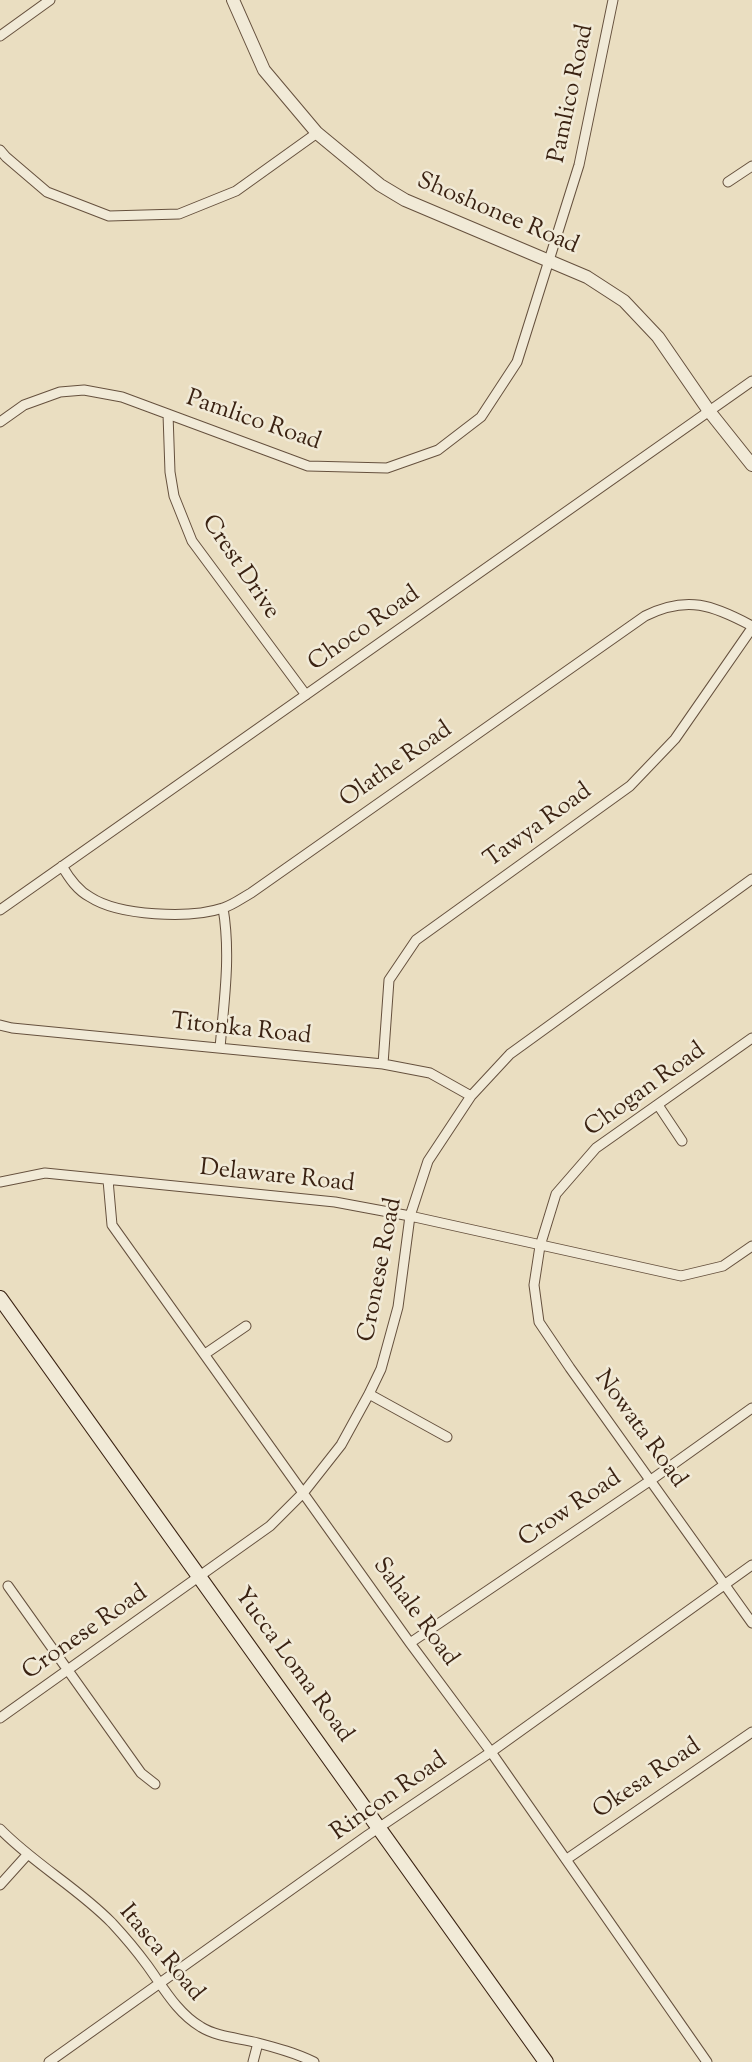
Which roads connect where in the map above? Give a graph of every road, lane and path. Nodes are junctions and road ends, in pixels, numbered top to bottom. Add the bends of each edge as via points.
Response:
1 (50, 0) edge
2 (233, 0) edge
3 (613, 0) edge
4 (0, 36) edge
5 (317, 133) junction
6 (0, 150) edge
7 (752, 165) edge
8 (728, 182) dead end
9 (548, 260) junction
10 (752, 381) edge
11 (709, 411) junction
12 (168, 414) junction
13 (0, 422) edge
14 (752, 465) edge
15 (752, 627) edge
16 (306, 695) junction
17 (62, 866) junction
18 (752, 879) edge
19 (223, 908) junction
20 (0, 910) edge
21 (0, 1025) edge
22 (752, 1038) edge
23 (220, 1048) junction
24 (383, 1064) junction
25 (471, 1096) junction
26 (658, 1105) junction
27 (682, 1141) dead end
28 (108, 1180) junction
29 (0, 1182) edge
30 (410, 1216) junction
31 (540, 1246) junction
32 (752, 1246) edge
33 (0, 1298) edge
34 (246, 1326) dead end
35 (205, 1354) junction
36 (369, 1394) junction
37 (752, 1408) edge
38 (447, 1437) dead end
39 (651, 1480) junction
40 (304, 1492) junction
41 (752, 1565) edge
42 (200, 1576) junction
43 (726, 1584) junction
44 (8, 1586) dead end
45 (752, 1623) edge
46 (410, 1643) junction
47 (69, 1670) junction
48 (0, 1719) edge
49 (752, 1732) edge
50 (491, 1752) junction
51 (155, 1784) dead end
52 (380, 1827) junction
53 (0, 1829) edge
54 (27, 1855) junction
55 (567, 1859) junction
56 (0, 1885) edge
57 (160, 1983) junction
58 (258, 2043) junction
59 (49, 2062) edge
60 (253, 2062) edge
61 (314, 2062) edge
62 (546, 2062) edge
63 (707, 2062) edge

1 - 4 street
2 - 5 street, Shoshonee Road via 264,70
3 - 9 street, Pamlico Road via 579,165
5 - 6 street via 236,191 179,214 109,216 47,192
5 - 9 street, Shoshonee Road via 380,185 405,200
7 - 8 street
9 - 11 street, Shoshonee Road via 606,288 636,312
9 - 12 street, Pamlico Road via 517,362 481,417 438,450 387,468 308,466
10 - 11 street, Choco Road
11 - 14 street, Shoshonee Road
11 - 16 street, Choco Road
12 - 13 street, Pamlico Road via 122,397 84,390 60,392 24,405
12 - 16 street, Crest Drive via 174,496 192,541
15 - 19 street, Olathe Road via 698,604 658,609 252,893
15 - 24 street, Tawya Road via 675,740 630,786 416,940 389,980
16 - 17 street, Choco Road
17 - 19 street, Olathe Road via 77,888 110,907 175,914
17 - 20 street, Choco Road
18 - 25 street, Cronese Road via 510,1054
19 - 23 street via 228,952
21 - 23 street, Titonka Road
22 - 26 street, Chogan Road
23 - 24 street, Titonka Road
24 - 25 street, Titonka Road via 430,1073
25 - 30 street, Cronese Road via 428,1161
26 - 27 street
26 - 31 street, Chogan Road via 596,1148 556,1194
28 - 29 street, Delaware Road via 45,1173
28 - 30 street, Delaware Road via 335,1202
28 - 35 street, Sahale Road via 112,1225
30 - 31 street, Delaware Road
30 - 36 street, Cronese Road via 398,1308 381,1369
31 - 32 street, Delaware Road via 681,1276 723,1266
31 - 39 street, Nowata Road via 534,1285 539,1322
33 - 42 main road, Yucca Loma Road
34 - 35 street
35 - 40 street, Sahale Road
36 - 38 street
36 - 40 street, Cronese Road via 341,1445
37 - 39 street, Crow Road
39 - 43 street, Nowata Road
39 - 46 street, Crow Road
40 - 42 street, Cronese Road via 270,1526
40 - 46 street, Sahale Road
41 - 43 street, Rincon Road
42 - 47 street, Cronese Road
42 - 52 main road, Yucca Loma Road
43 - 45 street, Nowata Road
43 - 50 street, Rincon Road
44 - 47 street
46 - 50 street, Sahale Road
47 - 48 street, Cronese Road
47 - 51 street via 141,1773
49 - 55 street, Okesa Road
50 - 52 street, Rincon Road
50 - 55 street, Sahale Road
52 - 57 street, Rincon Road
52 - 62 main road, Yucca Loma Road
53 - 54 street, Itasca Road
54 - 56 street
54 - 57 street, Itasca Road via 110,1921
55 - 63 street, Sahale Road
57 - 58 street, Itasca Road via 179,2009 203,2028
57 - 59 street, Rincon Road
58 - 60 street
58 - 61 street, Itasca Road

